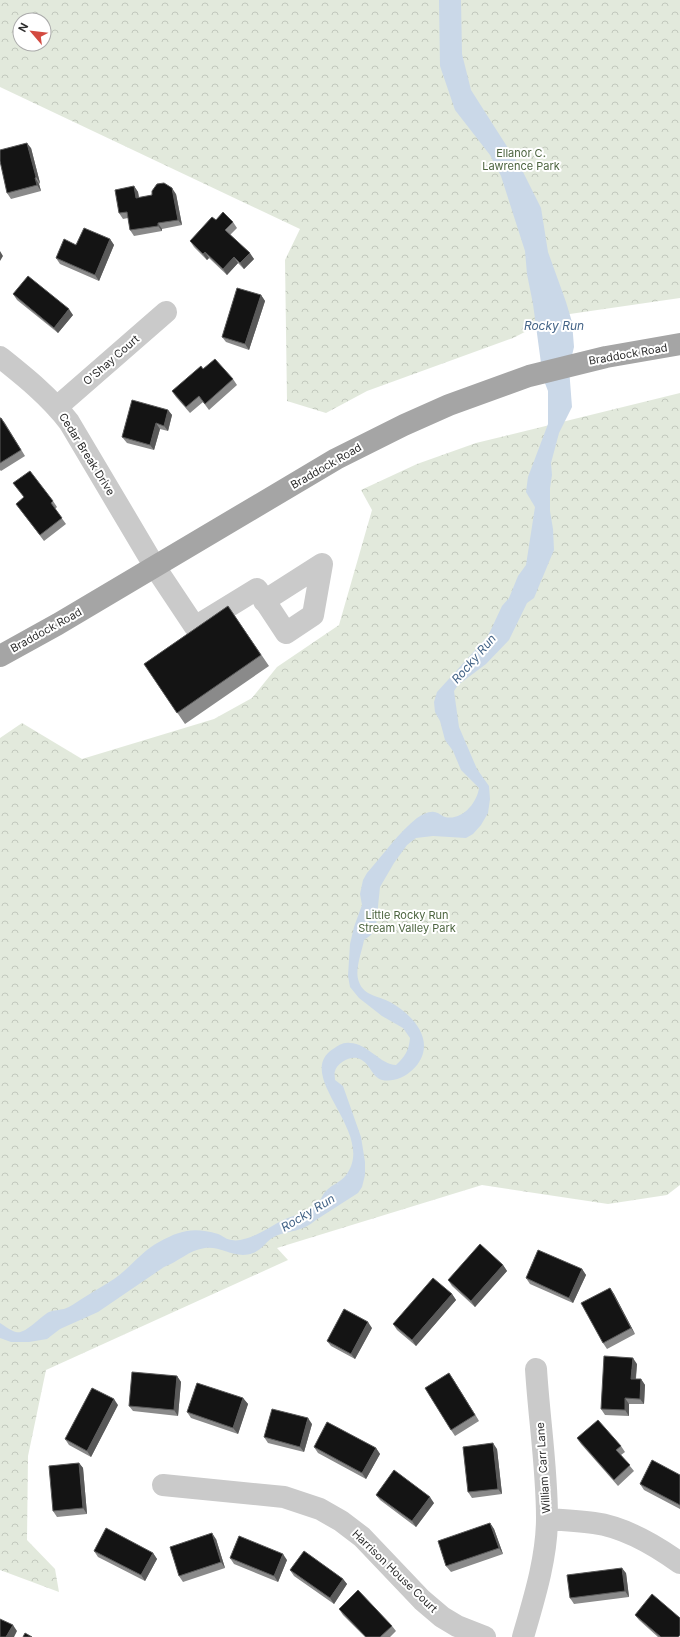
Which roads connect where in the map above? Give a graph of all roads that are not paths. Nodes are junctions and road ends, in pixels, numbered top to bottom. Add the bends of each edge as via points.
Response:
1 (166, 312) dead end
2 (680, 344) edge
3 (0, 357) edge
4 (57, 407) junction
5 (155, 567) junction
6 (264, 601) dead end
7 (0, 656) edge
8 (536, 1369) dead end
9 (163, 1485) dead end
10 (547, 1519) junction
11 (680, 1563) edge
12 (485, 1637) edge
13 (523, 1637) edge

1 - 4 street, O'Shay Court
2 - 5 main road, Braddock Road via 582,362 529,376 449,405 369,442 323,467
3 - 4 street, Cedar Break Drive via 34,384
4 - 5 street, Cedar Break Drive via 69,422
5 - 6 street, Cedar Break Drive via 195,627 257,589
5 - 7 main road, Braddock Road
8 - 10 street, William Carr Lane via 546,1478
9 - 12 street, Harrison House Court via 284,1497 320,1509 362,1537 422,1600 442,1617
10 - 11 street via 595,1523 626,1532 664,1551
10 - 13 street, William Carr Lane via 536,1592

